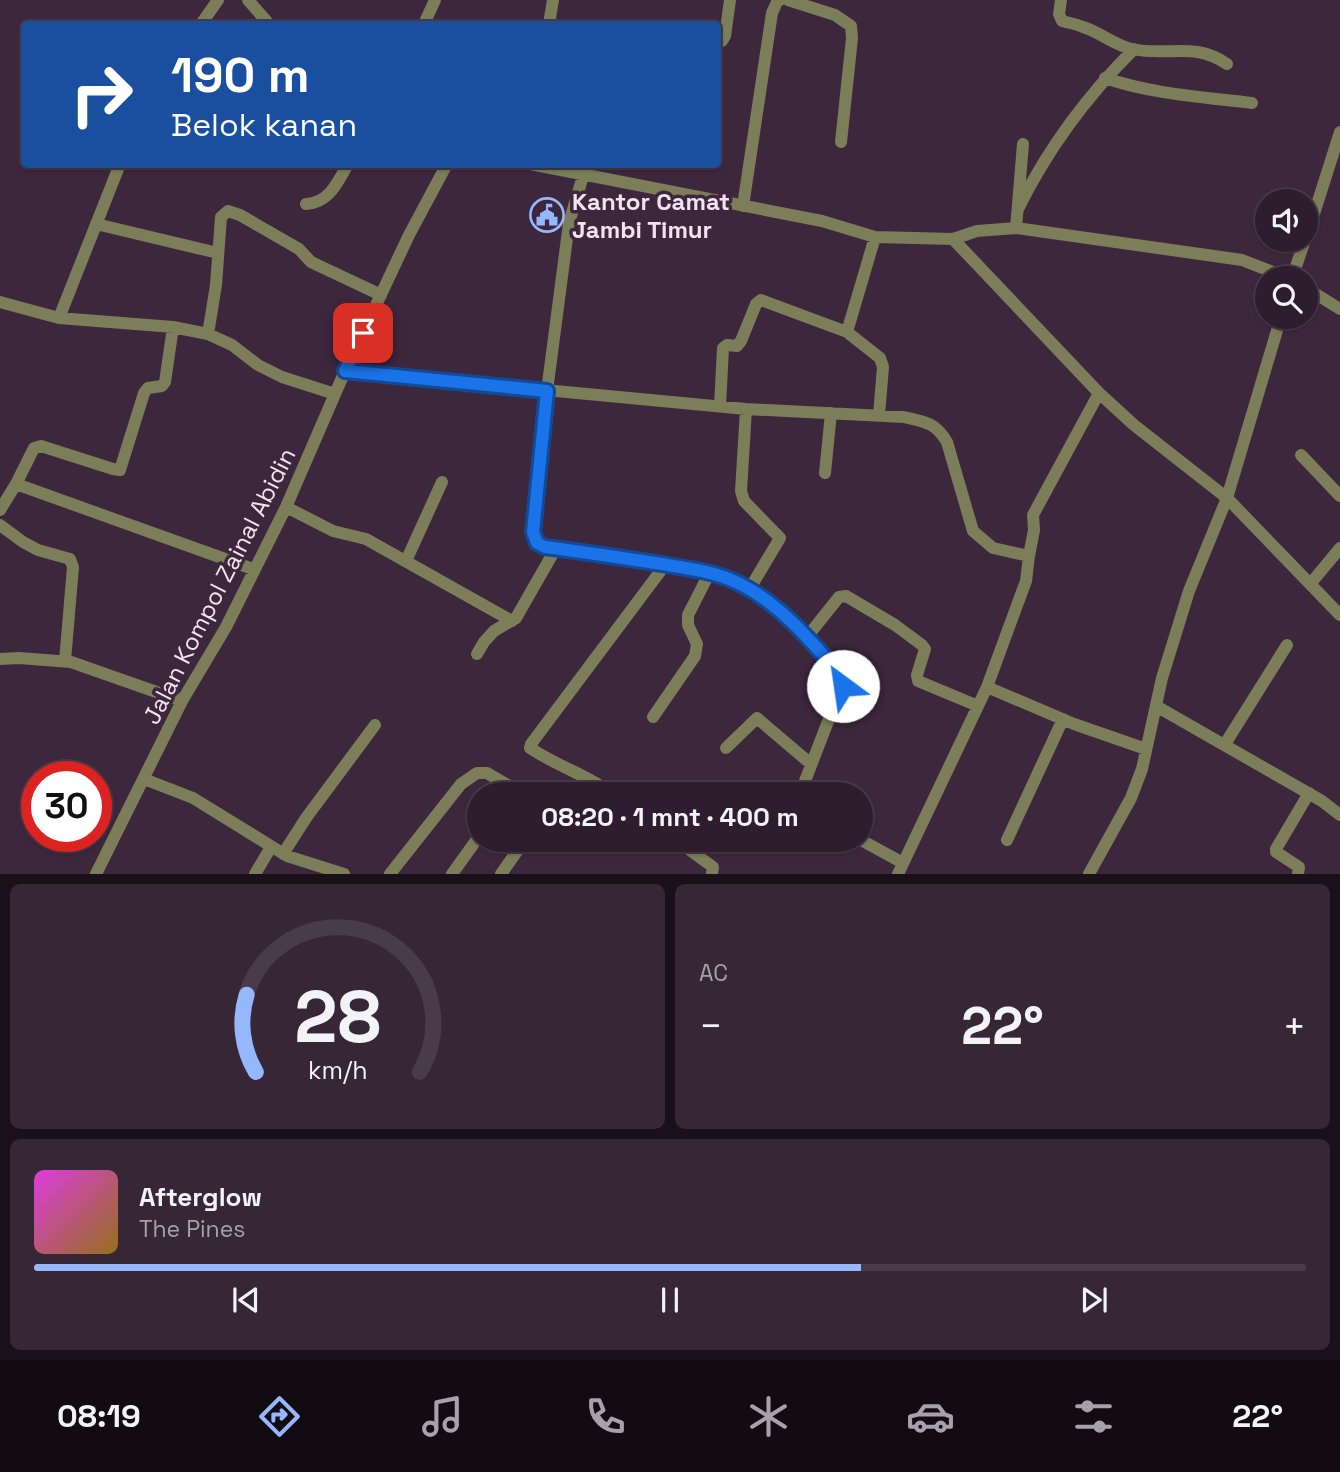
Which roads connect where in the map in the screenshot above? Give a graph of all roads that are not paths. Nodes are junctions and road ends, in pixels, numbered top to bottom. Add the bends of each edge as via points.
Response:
1 (218, 0) edge
2 (247, 0) edge
3 (435, 0) edge
4 (553, 0) edge
5 (730, 0) edge
6 (780, 0) edge
7 (788, 0) edge
8 (1061, 0) edge
9 (203, 21) edge
10 (266, 21) edge
11 (425, 21) edge
12 (550, 21) edge
13 (721, 41) edge
14 (1133, 50) junction
15 (1227, 64) dead end
16 (1105, 78) junction
17 (1252, 103) dead end
18 (1340, 132) edge
19 (841, 142) dead end
20 (1023, 144) dead end
21 (1335, 166) edge
22 (118, 168) edge
23 (345, 168) edge
24 (445, 168) edge
25 (548, 168) edge
26 (583, 176) junction
27 (306, 204) dead end
28 (743, 206) junction
29 (1318, 207) edge
30 (1018, 209) junction
31 (96, 224) junction
32 (1016, 228) junction
33 (876, 236) junction
34 (953, 239) junction
35 (218, 253) junction
36 (1258, 266) edge
37 (381, 295) junction
38 (1318, 295) edge
39 (0, 302) edge
40 (1340, 309) edge
41 (59, 318) junction
42 (173, 327) junction
43 (1277, 329) edge
44 (847, 332) junction
45 (208, 334) junction
46 (345, 371) junction
47 (547, 391) junction
48 (1099, 393) junction
49 (335, 394) junction
50 (720, 406) junction
51 (746, 409) junction
52 (831, 413) junction
53 (878, 415) junction
54 (1301, 455) dead end
55 (825, 473) dead end
56 (442, 482) dead end
57 (16, 484) junction
58 (1340, 496) edge
59 (1227, 498) junction
60 (286, 507) junction
61 (0, 510) edge
62 (0, 525) edge
63 (556, 548) junction
64 (1340, 548) edge
65 (1029, 556) junction
66 (406, 561) junction
67 (665, 565) junction
68 (253, 569) junction
69 (710, 572) junction
70 (1311, 583) junction
71 (749, 590) junction
72 (1340, 615) edge
73 (512, 621) junction
74 (807, 637) junction
75 (1287, 645) dead end
76 (477, 654) dead end
77 (0, 659) edge
78 (65, 661) junction
79 (987, 687) junction
80 (182, 701) junction
81 (978, 706) junction
82 (1156, 706) junction
83 (653, 717) dead end
84 (1063, 719) junction
85 (375, 725) dead end
86 (1225, 744) junction
87 (726, 748) dead end
88 (1146, 749) junction
89 (811, 764) junction
90 (144, 779) junction
91 (500, 782) edge
92 (597, 782) edge
93 (804, 782) edge
94 (1310, 793) junction
95 (1340, 815) edge
96 (1007, 840) dead end
97 (271, 847) junction
98 (873, 849) edge
99 (467, 852) edge
100 (516, 852) edge
101 (692, 852) edge
102 (283, 854) junction
103 (901, 868) edge
104 (96, 873) edge
105 (255, 873) edge
106 (344, 873) edge
107 (390, 873) edge
108 (452, 873) edge
109 (501, 873) edge
110 (712, 873) edge
111 (1089, 873) edge
112 (1298, 873) edge

1 - 9 street
2 - 10 street
3 - 11 street
4 - 12 street
5 - 13 street
6 - 28 street via 772,13
7 - 19 street via 835,15 851,26
8 - 14 street via 1062,22
14 - 15 street via 1200,51
14 - 16 street
16 - 17 street via 1151,90
16 - 30 street via 1047,157
18 - 21 street
20 - 30 street
21 - 29 street
22 - 31 street
23 - 27 street via 326,198
24 - 37 street, Jalan Kompol Zainal Abidin
25 - 26 street
26 - 28 street
26 - 47 street via 569,223
28 - 33 street
30 - 32 street
31 - 35 street
31 - 41 street
32 - 34 street via 977,231
32 - 36 street
33 - 34 street
33 - 44 street
34 - 48 street
35 - 37 street via 221,217 229,211 299,249 311,262
35 - 45 street
37 - 46 street, Jalan Kompol Zainal Abidin
38 - 40 street
39 - 41 street
41 - 42 street
42 - 45 street
42 - 57 street via 165,382 144,393 120,470 41,446 34,447
43 - 59 street
44 - 50 street via 761,300 741,341 723,348
44 - 53 street via 880,358
45 - 49 street via 282,377
46 - 47 street
46 - 49 street, Jalan Kompol Zainal Abidin
47 - 50 street
47 - 63 street via 533,532 537,543
48 - 59 street
48 - 65 street via 1033,515
49 - 60 street, Jalan Kompol Zainal Abidin
50 - 51 street
51 - 52 street
51 - 71 street via 741,491 744,501 780,538
52 - 53 street
52 - 55 street
53 - 65 street via 904,417 939,429 973,531 993,548
54 - 58 street
56 - 66 street
57 - 61 street
57 - 68 street
59 - 70 street
59 - 82 street via 1189,591
60 - 66 street via 333,531 366,539
60 - 68 street, Jalan Kompol Zainal Abidin
62 - 78 street via 37,550 70,559
63 - 67 street
63 - 73 street
64 - 70 street
65 - 79 street via 1026,581
66 - 73 street
67 - 69 street
67 - 92 street via 531,744 539,754
68 - 80 street, Jalan Kompol Zainal Abidin via 226,628
69 - 71 street
69 - 83 street via 688,615 697,644 695,656
70 - 72 street
71 - 74 street
73 - 76 street via 494,631
74 - 81 street via 839,597 846,596 922,645 918,681
74 - 89 street via 844,680
75 - 86 street
77 - 78 street
78 - 80 street
79 - 81 street
79 - 84 street
80 - 90 street, Jalan Kompol Zainal Abidin
81 - 103 street
82 - 86 street
82 - 88 street
84 - 88 street
84 - 96 street
85 - 102 street
86 - 94 street
87 - 89 street via 757,718
88 - 111 street via 1130,798
89 - 93 street
90 - 97 street via 193,798
90 - 104 street, Jalan Kompol Zainal Abidin
91 - 107 street via 487,773 470,776
94 - 95 street
94 - 112 street via 1276,849 1299,867
97 - 102 street
97 - 105 street
98 - 103 street
99 - 108 street
100 - 109 street
101 - 110 street via 713,867
102 - 106 street

